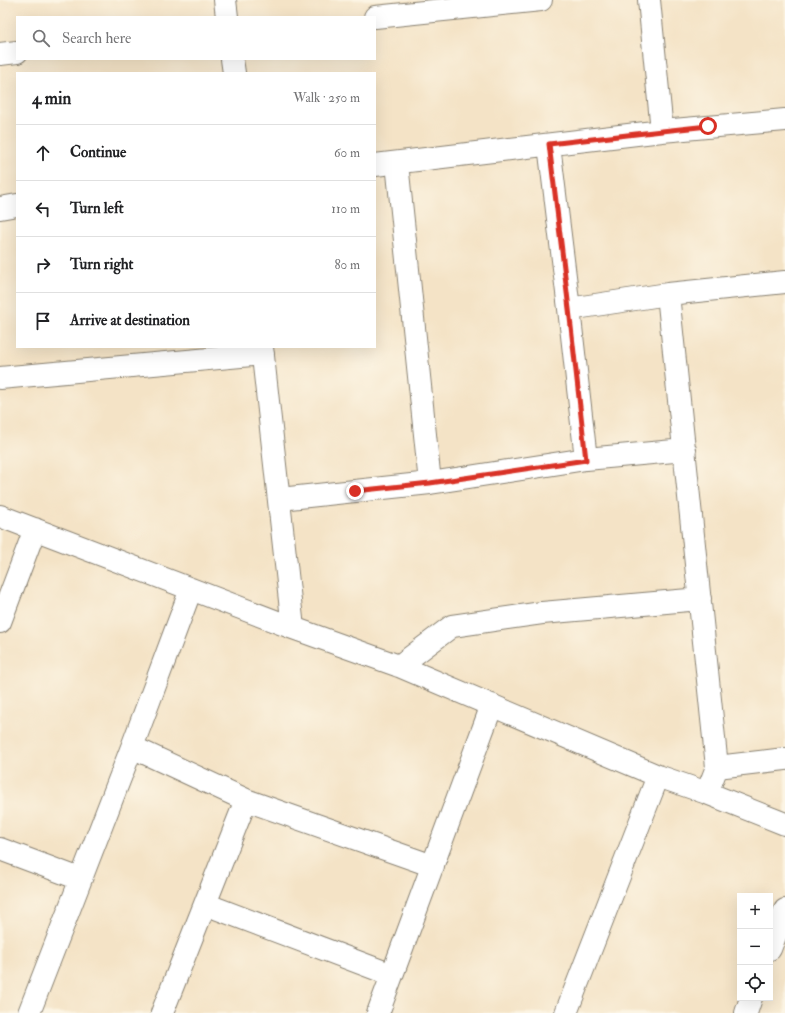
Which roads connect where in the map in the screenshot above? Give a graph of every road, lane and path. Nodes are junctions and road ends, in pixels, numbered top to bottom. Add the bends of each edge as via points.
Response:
1 (225, 0) edge
2 (541, 0) edge
3 (649, 0) edge
4 (227, 16) edge
5 (376, 17) edge
6 (16, 52) edge
7 (0, 54) edge
8 (232, 60) edge
9 (234, 72) edge
10 (785, 120) edge
11 (662, 131) junction
12 (549, 144) junction
13 (397, 163) junction
14 (376, 165) edge
15 (16, 205) edge
16 (0, 208) edge
17 (785, 282) edge
18 (668, 294) junction
19 (569, 309) junction
20 (262, 350) edge
21 (0, 378) edge
22 (685, 450) junction
23 (586, 460) junction
24 (430, 483) junction
25 (280, 499) junction
26 (0, 516) edge
27 (35, 529) junction
28 (191, 589) junction
29 (700, 598) junction
30 (0, 622) edge
31 (293, 628) junction
32 (399, 666) junction
33 (492, 705) junction
34 (132, 747) junction
35 (785, 759) edge
36 (717, 767) junction
37 (658, 776) junction
38 (707, 793) junction
39 (246, 800) junction
40 (785, 824) edge
41 (0, 849) edge
42 (434, 866) junction
43 (80, 879) junction
44 (205, 904) junction
45 (785, 910) edge
46 (773, 941) edge
47 (392, 975) junction
48 (750, 1001) edge
49 (167, 1011) edge
50 (29, 1013) edge
51 (378, 1013) edge
52 (566, 1013) edge
53 (746, 1013) edge

1 - 4 street
2 - 5 street
3 - 11 street
6 - 7 street
8 - 9 street
10 - 11 street
11 - 12 street
12 - 13 street
12 - 19 street
13 - 14 street
13 - 24 street
15 - 16 street
17 - 18 street
18 - 19 street
18 - 22 street
19 - 23 street
20 - 21 street
20 - 25 street
22 - 23 street
22 - 29 street
23 - 24 street
24 - 25 street
25 - 31 street
26 - 27 street
27 - 28 street
27 - 30 street
28 - 31 street
28 - 34 street
29 - 32 street via 542,613 452,626
29 - 36 street
31 - 32 street
32 - 33 street
33 - 37 street
33 - 42 street
34 - 39 street
34 - 43 street
35 - 36 street
36 - 38 street
37 - 38 street
37 - 52 street
38 - 40 street
39 - 42 street
39 - 44 street
41 - 43 street
42 - 47 street
43 - 50 street
44 - 47 street
44 - 49 street
45 - 46 street
47 - 51 street
48 - 53 street

